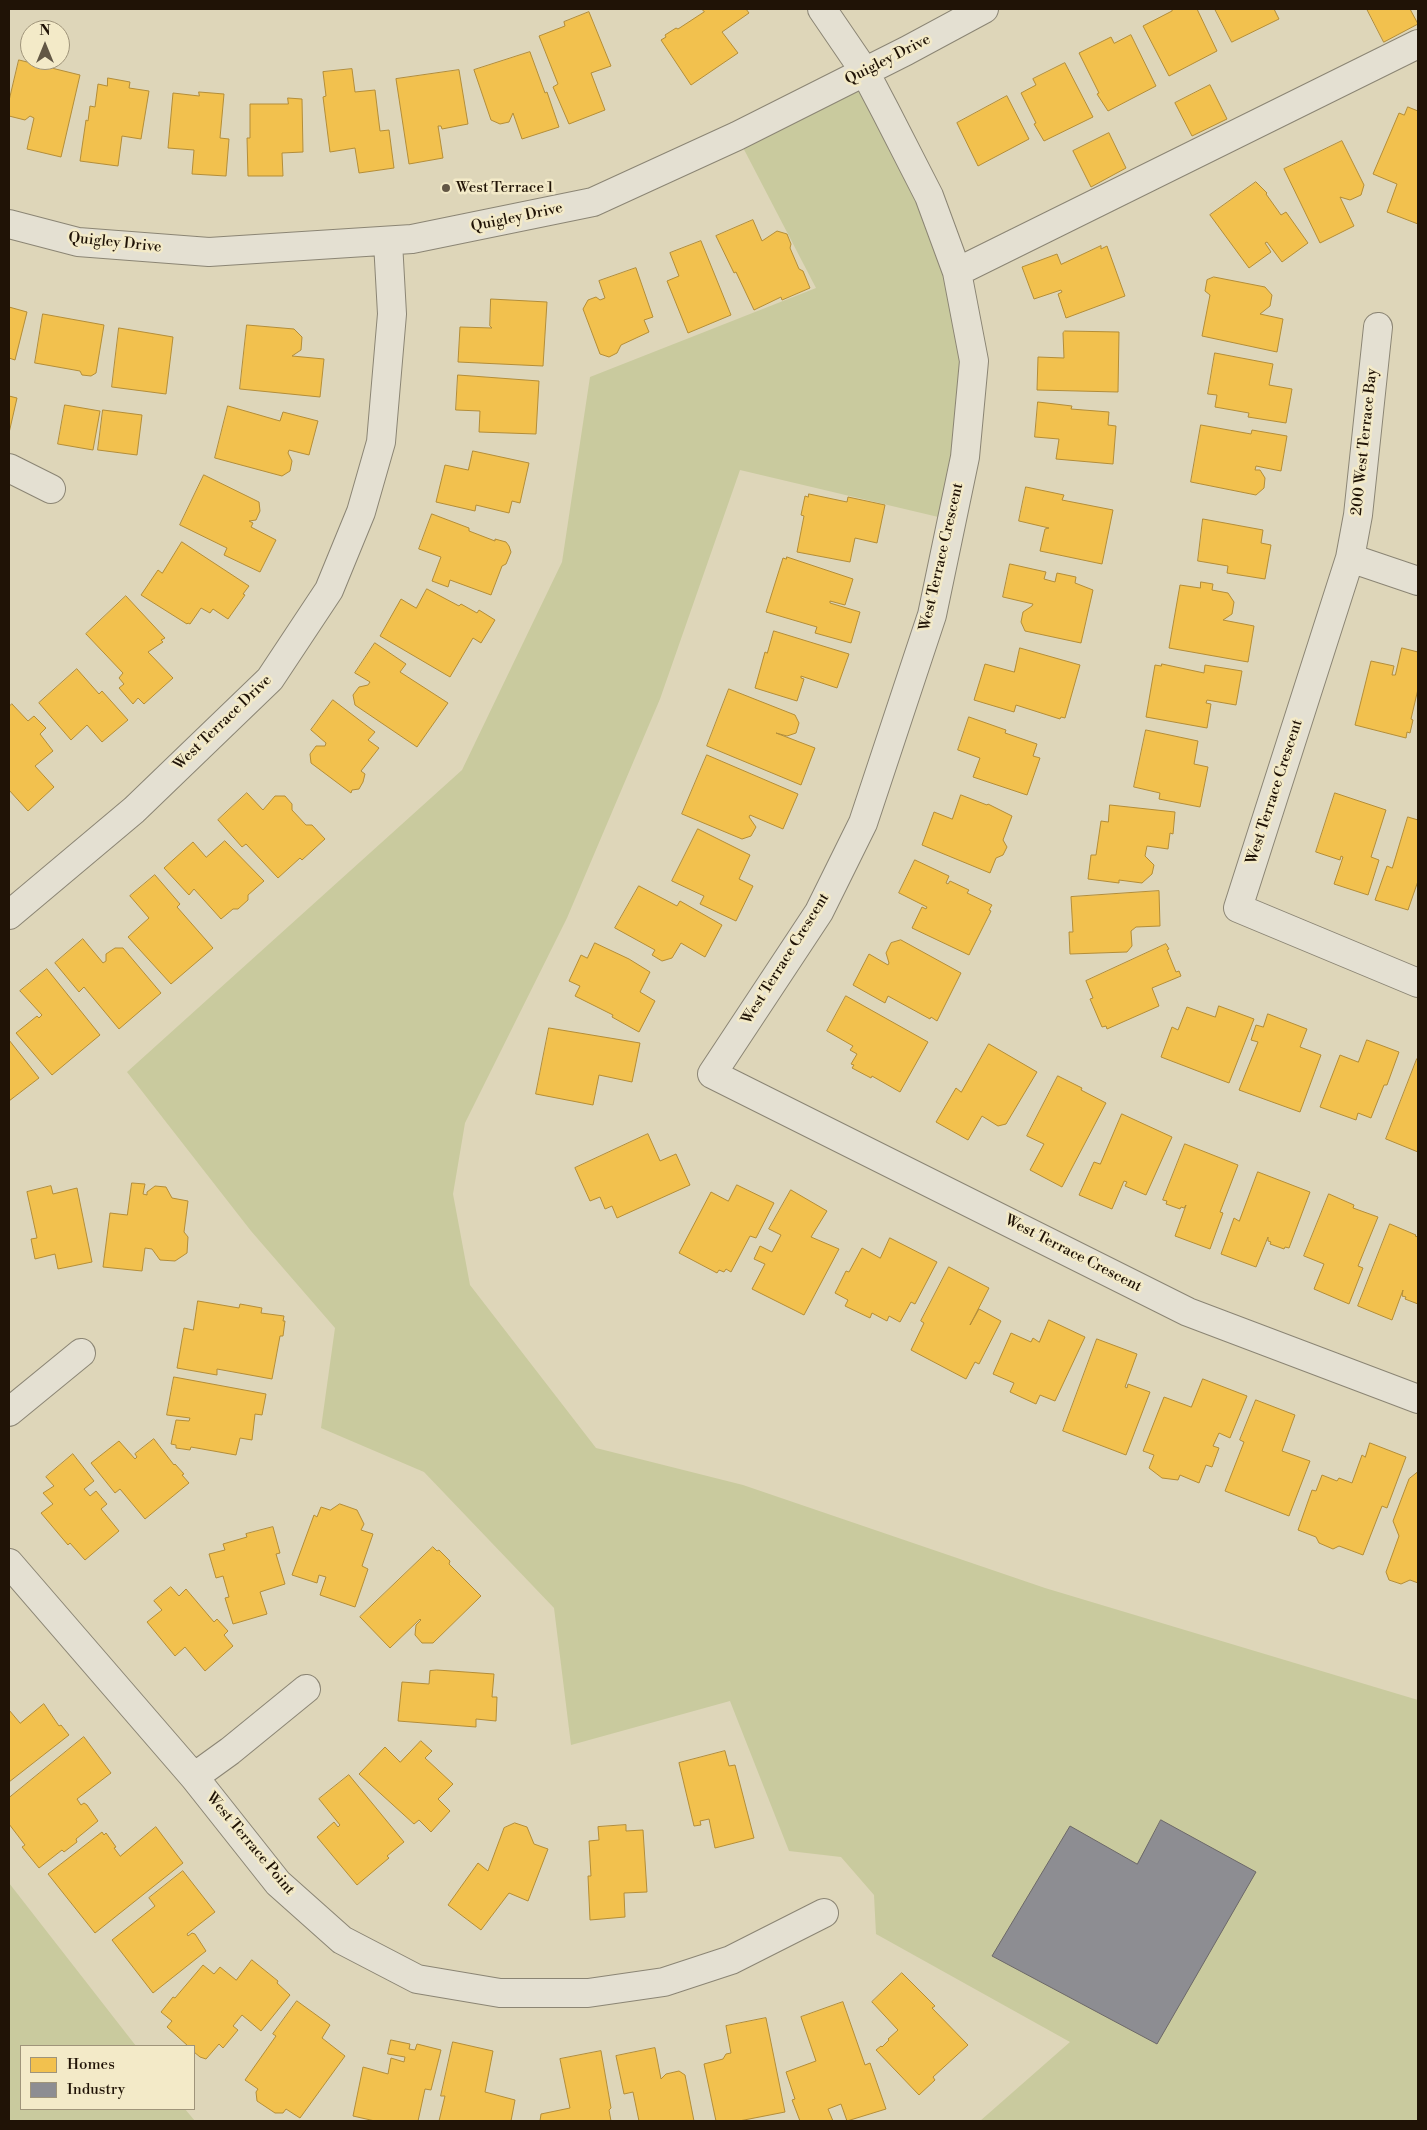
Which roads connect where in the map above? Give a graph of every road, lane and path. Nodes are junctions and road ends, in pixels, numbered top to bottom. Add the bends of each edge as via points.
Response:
1 (822, 9) edge
2 (984, 9) edge
3 (1418, 44) edge
4 (864, 72) junction
5 (9, 224) edge
6 (388, 242) junction
7 (957, 272) junction
8 (1378, 327) dead end
9 (9, 468) edge
10 (51, 489) dead end
11 (1350, 558) junction
12 (1418, 581) edge
13 (9, 915) edge
14 (1418, 983) edge
15 (81, 1353) dead end
16 (1418, 1399) edge
17 (9, 1412) edge
18 (9, 1563) edge
19 (306, 1689) dead end
20 (194, 1778) junction
21 (824, 1913) dead end

1 - 4 street, West Terrace Crescent
2 - 4 street, Quigley Drive
3 - 7 street
4 - 6 street, Quigley Drive via 738,136 593,202 412,240
4 - 7 street, West Terrace Crescent via 929,196
5 - 6 street, Quigley Drive via 78,242 209,252
6 - 13 street, West Terrace Drive via 392,314 381,442 361,512 329,590 270,679 134,810
7 - 16 street, West Terrace Crescent via 974,362 965,457 932,614 863,823 819,912 712,1074 1188,1312
8 - 11 street, 200 West Terrace Bay via 1358,515
9 - 10 street
11 - 12 street
11 - 14 street, West Terrace Crescent via 1238,908
15 - 17 street
18 - 20 street, West Terrace Point
19 - 20 street
20 - 21 street, West Terrace Point via 278,1883 342,1940 417,1979 500,1993 588,1993 664,1982 731,1960

